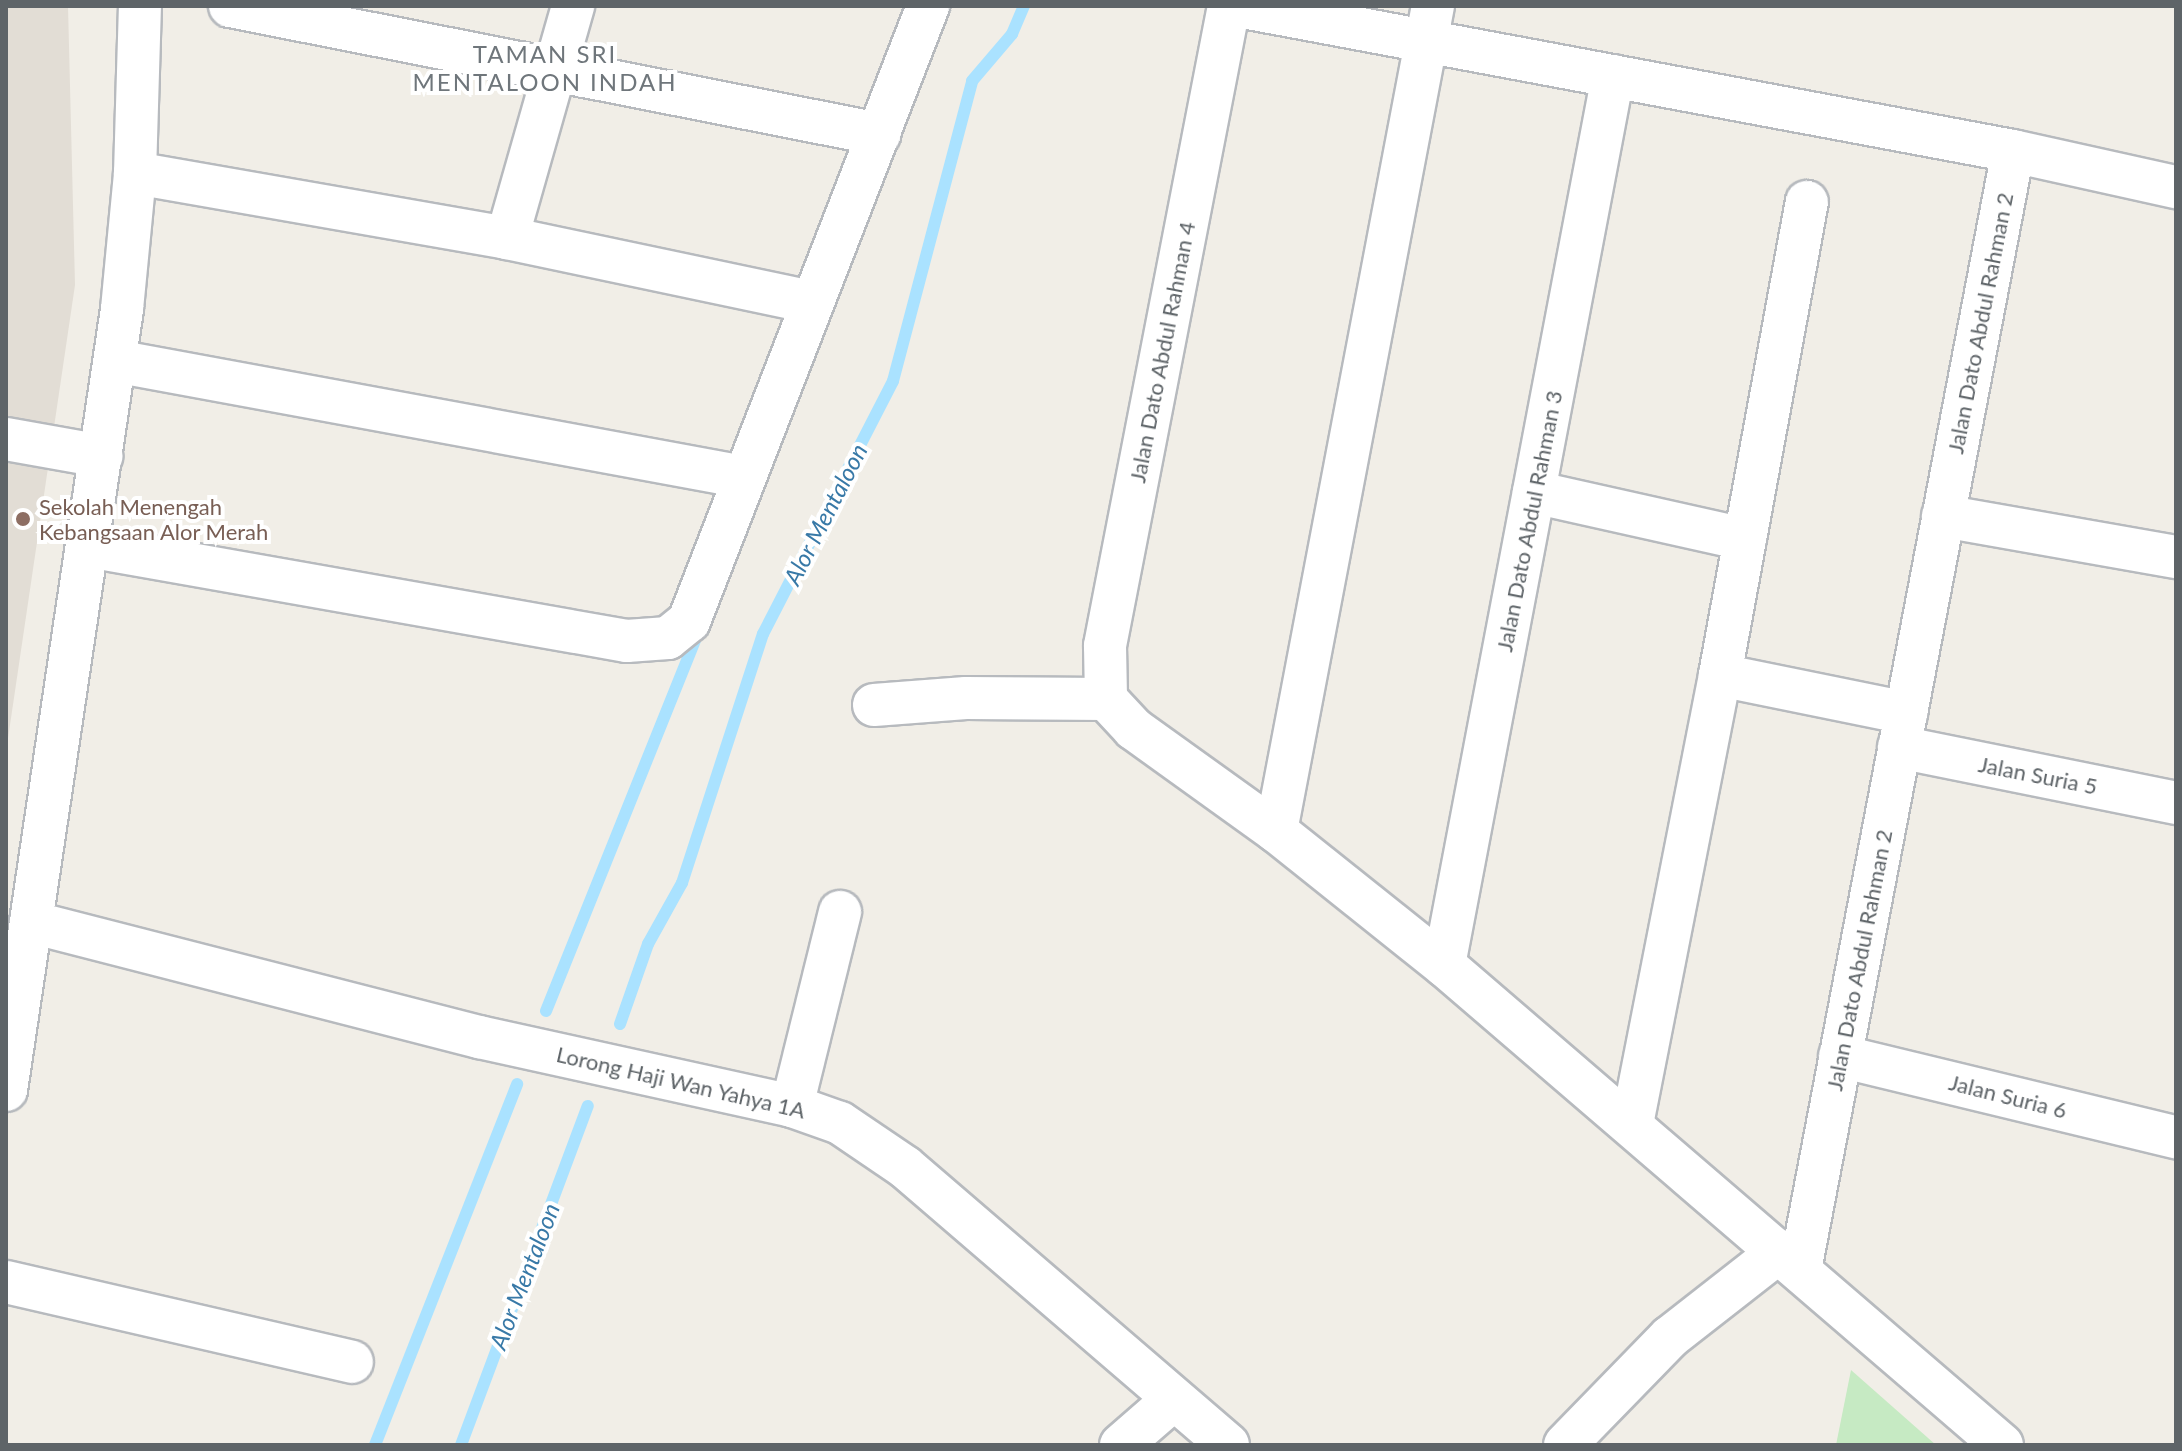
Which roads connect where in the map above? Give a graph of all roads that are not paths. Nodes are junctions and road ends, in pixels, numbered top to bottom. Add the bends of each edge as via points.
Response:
1 (140, 6) edge
2 (230, 6) edge
3 (573, 6) edge
4 (928, 6) edge
5 (1229, 6) edge
6 (1238, 6) edge
7 (1429, 23) edge
8 (557, 70) junction
9 (1613, 76) junction
10 (879, 134) junction
11 (2013, 151) junction
12 (135, 173) junction
13 (2176, 187) edge
14 (1807, 202) dead end
15 (507, 238) junction
16 (812, 302) junction
17 (115, 361) junction
18 (6, 439) edge
19 (101, 456) junction
20 (744, 477) junction
21 (1534, 492) junction
22 (1943, 516) junction
23 (1745, 539) junction
24 (88, 546) junction
25 (2176, 557) edge
26 (1720, 675) junction
27 (1106, 699) junction
28 (874, 705) dead end
29 (1903, 730) junction
30 (2176, 803) edge
31 (1276, 831) junction
32 (840, 912) dead end
33 (31, 922) junction
34 (1444, 965) junction
35 (1840, 1056) junction
36 (6, 1090) edge
37 (792, 1106) junction
38 (1632, 1124) junction
39 (2176, 1137) edge
40 (1790, 1260) junction
41 (6, 1282) edge
42 (352, 1362) dead end
43 (1174, 1399) junction
44 (1121, 1445) edge
45 (1228, 1445) edge
46 (1565, 1445) edge
47 (2002, 1445) edge

1 - 12 street
2 - 8 street
3 - 8 street
4 - 10 street
5 - 27 street, Jalan Dato Abdul Rahman 4 via 1105,646
6 - 7 street
7 - 9 street
7 - 31 street
8 - 10 street
8 - 15 street
9 - 11 street
9 - 21 street, Jalan Dato Abdul Rahman 3
10 - 16 street
11 - 13 street
11 - 22 street, Jalan Dato Abdul Rahman 2
12 - 15 street
12 - 17 street
14 - 23 street
15 - 16 street
16 - 20 street
17 - 19 street
17 - 20 street
18 - 19 street
19 - 24 street
20 - 24 street via 689,621 668,638 645,641
21 - 23 street
21 - 34 street, Jalan Dato Abdul Rahman 3
22 - 25 street
22 - 29 street, Jalan Dato Abdul Rahman 2
23 - 26 street
24 - 33 street
26 - 29 street, Jalan Suria 5
26 - 38 street
27 - 28 street via 966,698
27 - 31 street via 1134,729
29 - 30 street, Jalan Suria 5
29 - 35 street, Jalan Dato Abdul Rahman 2
31 - 34 street
32 - 37 street
33 - 36 street
33 - 37 street, Lorong Haji Wan Yahya 1A via 479,1037
34 - 38 street
35 - 39 street, Jalan Suria 6
35 - 40 street, Jalan Dato Abdul Rahman 2
37 - 43 street, Lorong Haji Wan Yahya 1A via 840,1123 905,1167
38 - 40 street
40 - 46 street via 1670,1337
40 - 47 street
41 - 42 street
43 - 44 street
43 - 45 street, Lorong Haji Wan Yahya 1A

